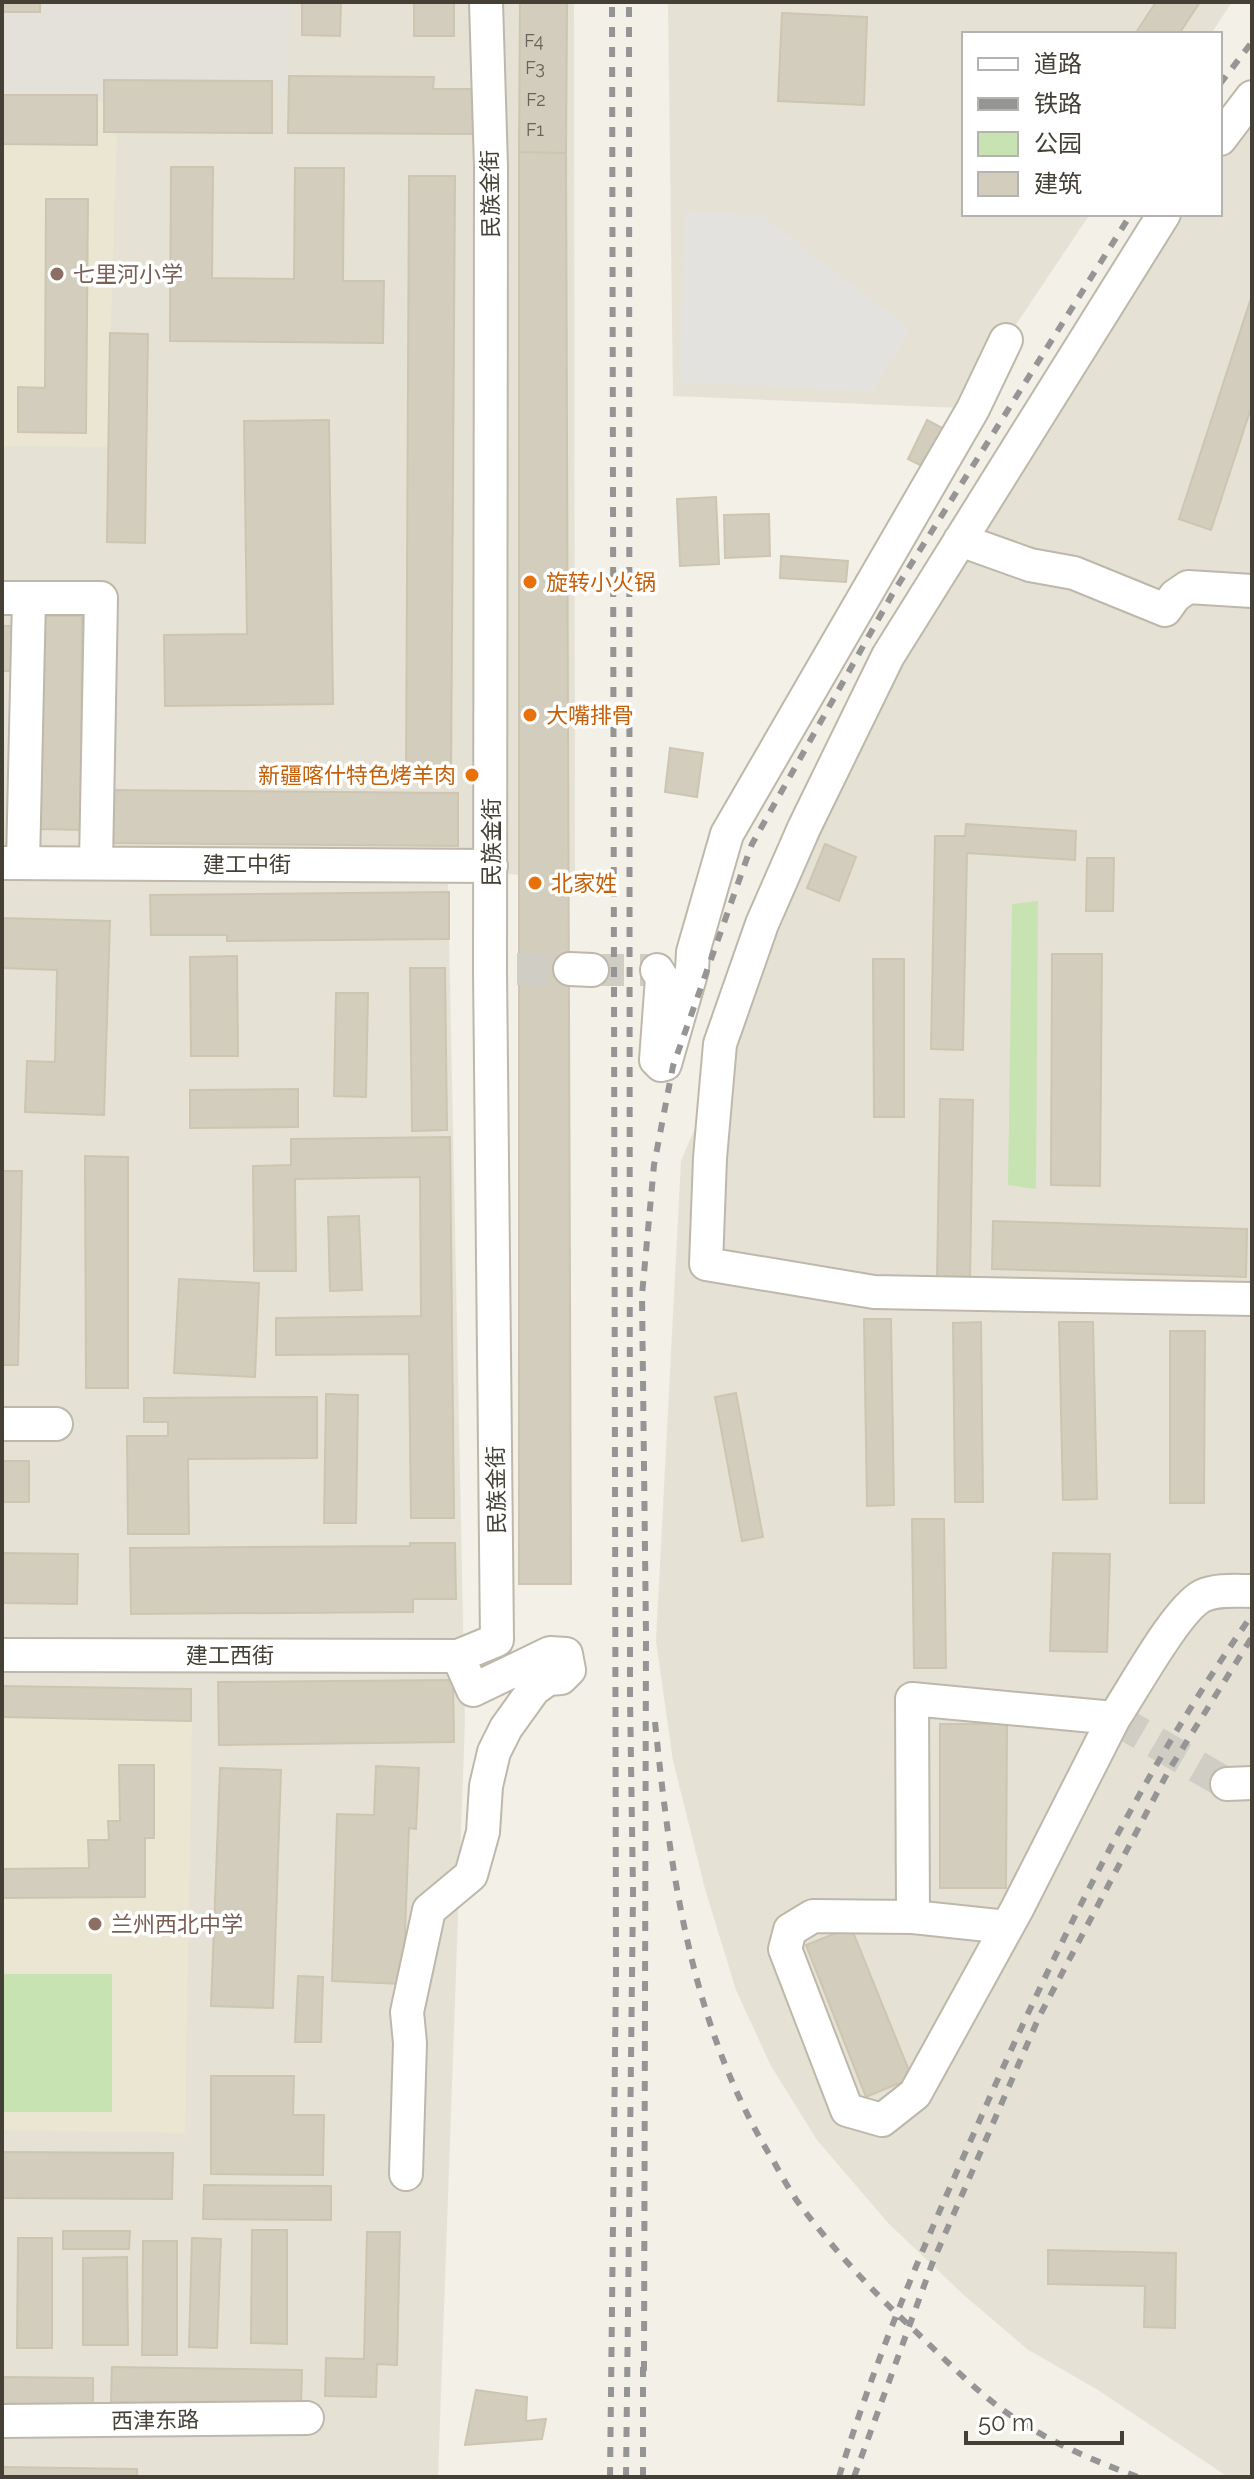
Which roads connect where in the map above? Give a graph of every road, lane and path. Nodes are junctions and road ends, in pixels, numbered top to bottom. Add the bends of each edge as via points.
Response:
1 (486, 2) edge
2 (1252, 97) edge
3 (1222, 136) edge
4 (1163, 216) edge
5 (1006, 340) dead end
6 (960, 540) junction
7 (1252, 591) edge
8 (15, 598) edge
9 (12, 863) edge
10 (96, 863) junction
11 (491, 866) junction
12 (657, 970) dead end
13 (1252, 1299) edge
14 (2, 1424) edge
15 (56, 1424) dead end
16 (1252, 1591) edge
17 (2, 1655) edge
18 (458, 1656) junction
19 (1114, 1718) junction
20 (913, 1917) junction
21 (1007, 1927) junction
22 (406, 2174) dead end
23 (307, 2418) dead end
24 (2, 2421) edge

1 - 11 street, 民族金街 via 491,167
2 - 3 street
4 - 6 street
5 - 12 street via 965,422 727,834 661,1065 656,1060 662,978
6 - 7 street via 1030,565 1074,573 1165,610 1188,587
6 - 13 street via 888,656 804,828 725,1029 710,1158 706,1264 874,1292
8 - 9 street
8 - 10 street via 101,598
9 - 10 street, 建工中街
10 - 11 street, 建工中街
11 - 18 street, 民族金街 via 504,970 497,1640
14 - 15 street
16 - 19 street via 1204,1595 1186,1608
17 - 18 street, 建工西街
18 - 22 street via 473,1690 550,1653 566,1654 569,1670 534,1689 506,1728 494,1752 471,1875 429,1910 407,2012
19 - 20 street via 912,1699
19 - 21 street
20 - 21 street
20 - 21 street via 813,1916 790,1930 785,1949 847,2110 882,2120 915,2094
23 - 24 street, 西津东路

